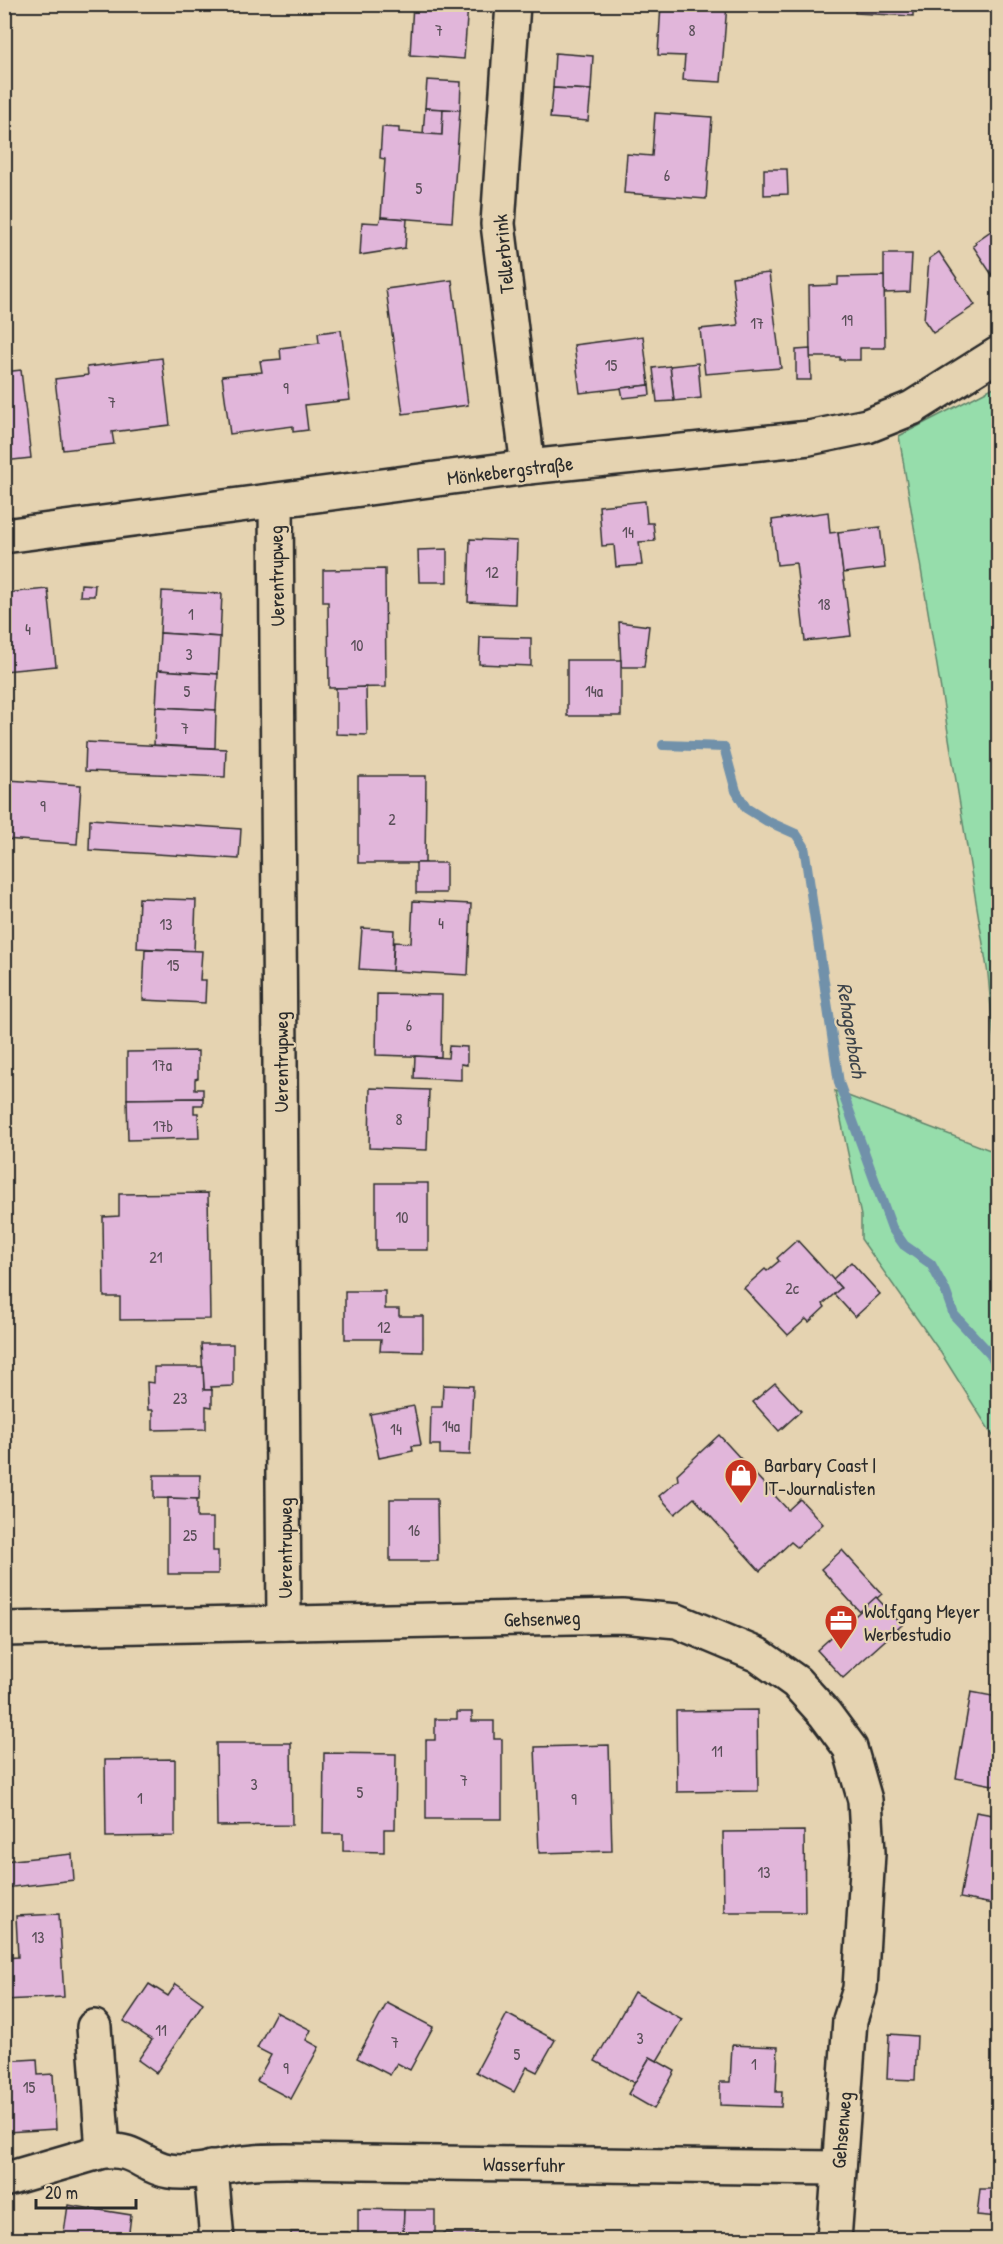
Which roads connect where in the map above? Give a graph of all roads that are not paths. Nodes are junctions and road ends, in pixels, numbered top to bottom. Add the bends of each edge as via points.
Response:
1 (513, 4) edge
2 (999, 354) edge
3 (528, 467) junction
4 (276, 501) junction
5 (4, 537) edge
6 (284, 1623) junction
7 (4, 1629) edge
8 (94, 2027) dead end
9 (103, 2151) junction
10 (211, 2168) junction
11 (838, 2168) junction
12 (4, 2180) edge
13 (217, 2240) edge
14 (834, 2240) edge

1 - 3 street, Tellerbrink via 498,224
2 - 3 street, Mönkebergstraße via 912,408 867,426 809,438
3 - 4 street, Mönkebergstraße
4 - 5 street, Mönkebergstraße
4 - 6 street, Uerentrupweg
6 - 7 street, Gehsenweg
6 - 11 street, Gehsenweg via 622,1616 677,1621 758,1655 796,1682 850,1748 866,1800 868,1853 860,1989 850,2020
8 - 9 street
9 - 10 street, Wasserfuhr via 136,2155 152,2166 170,2171
9 - 12 street, Wasserfuhr
10 - 11 street, Wasserfuhr via 286,2161
10 - 13 street
11 - 14 street, Gehsenweg

